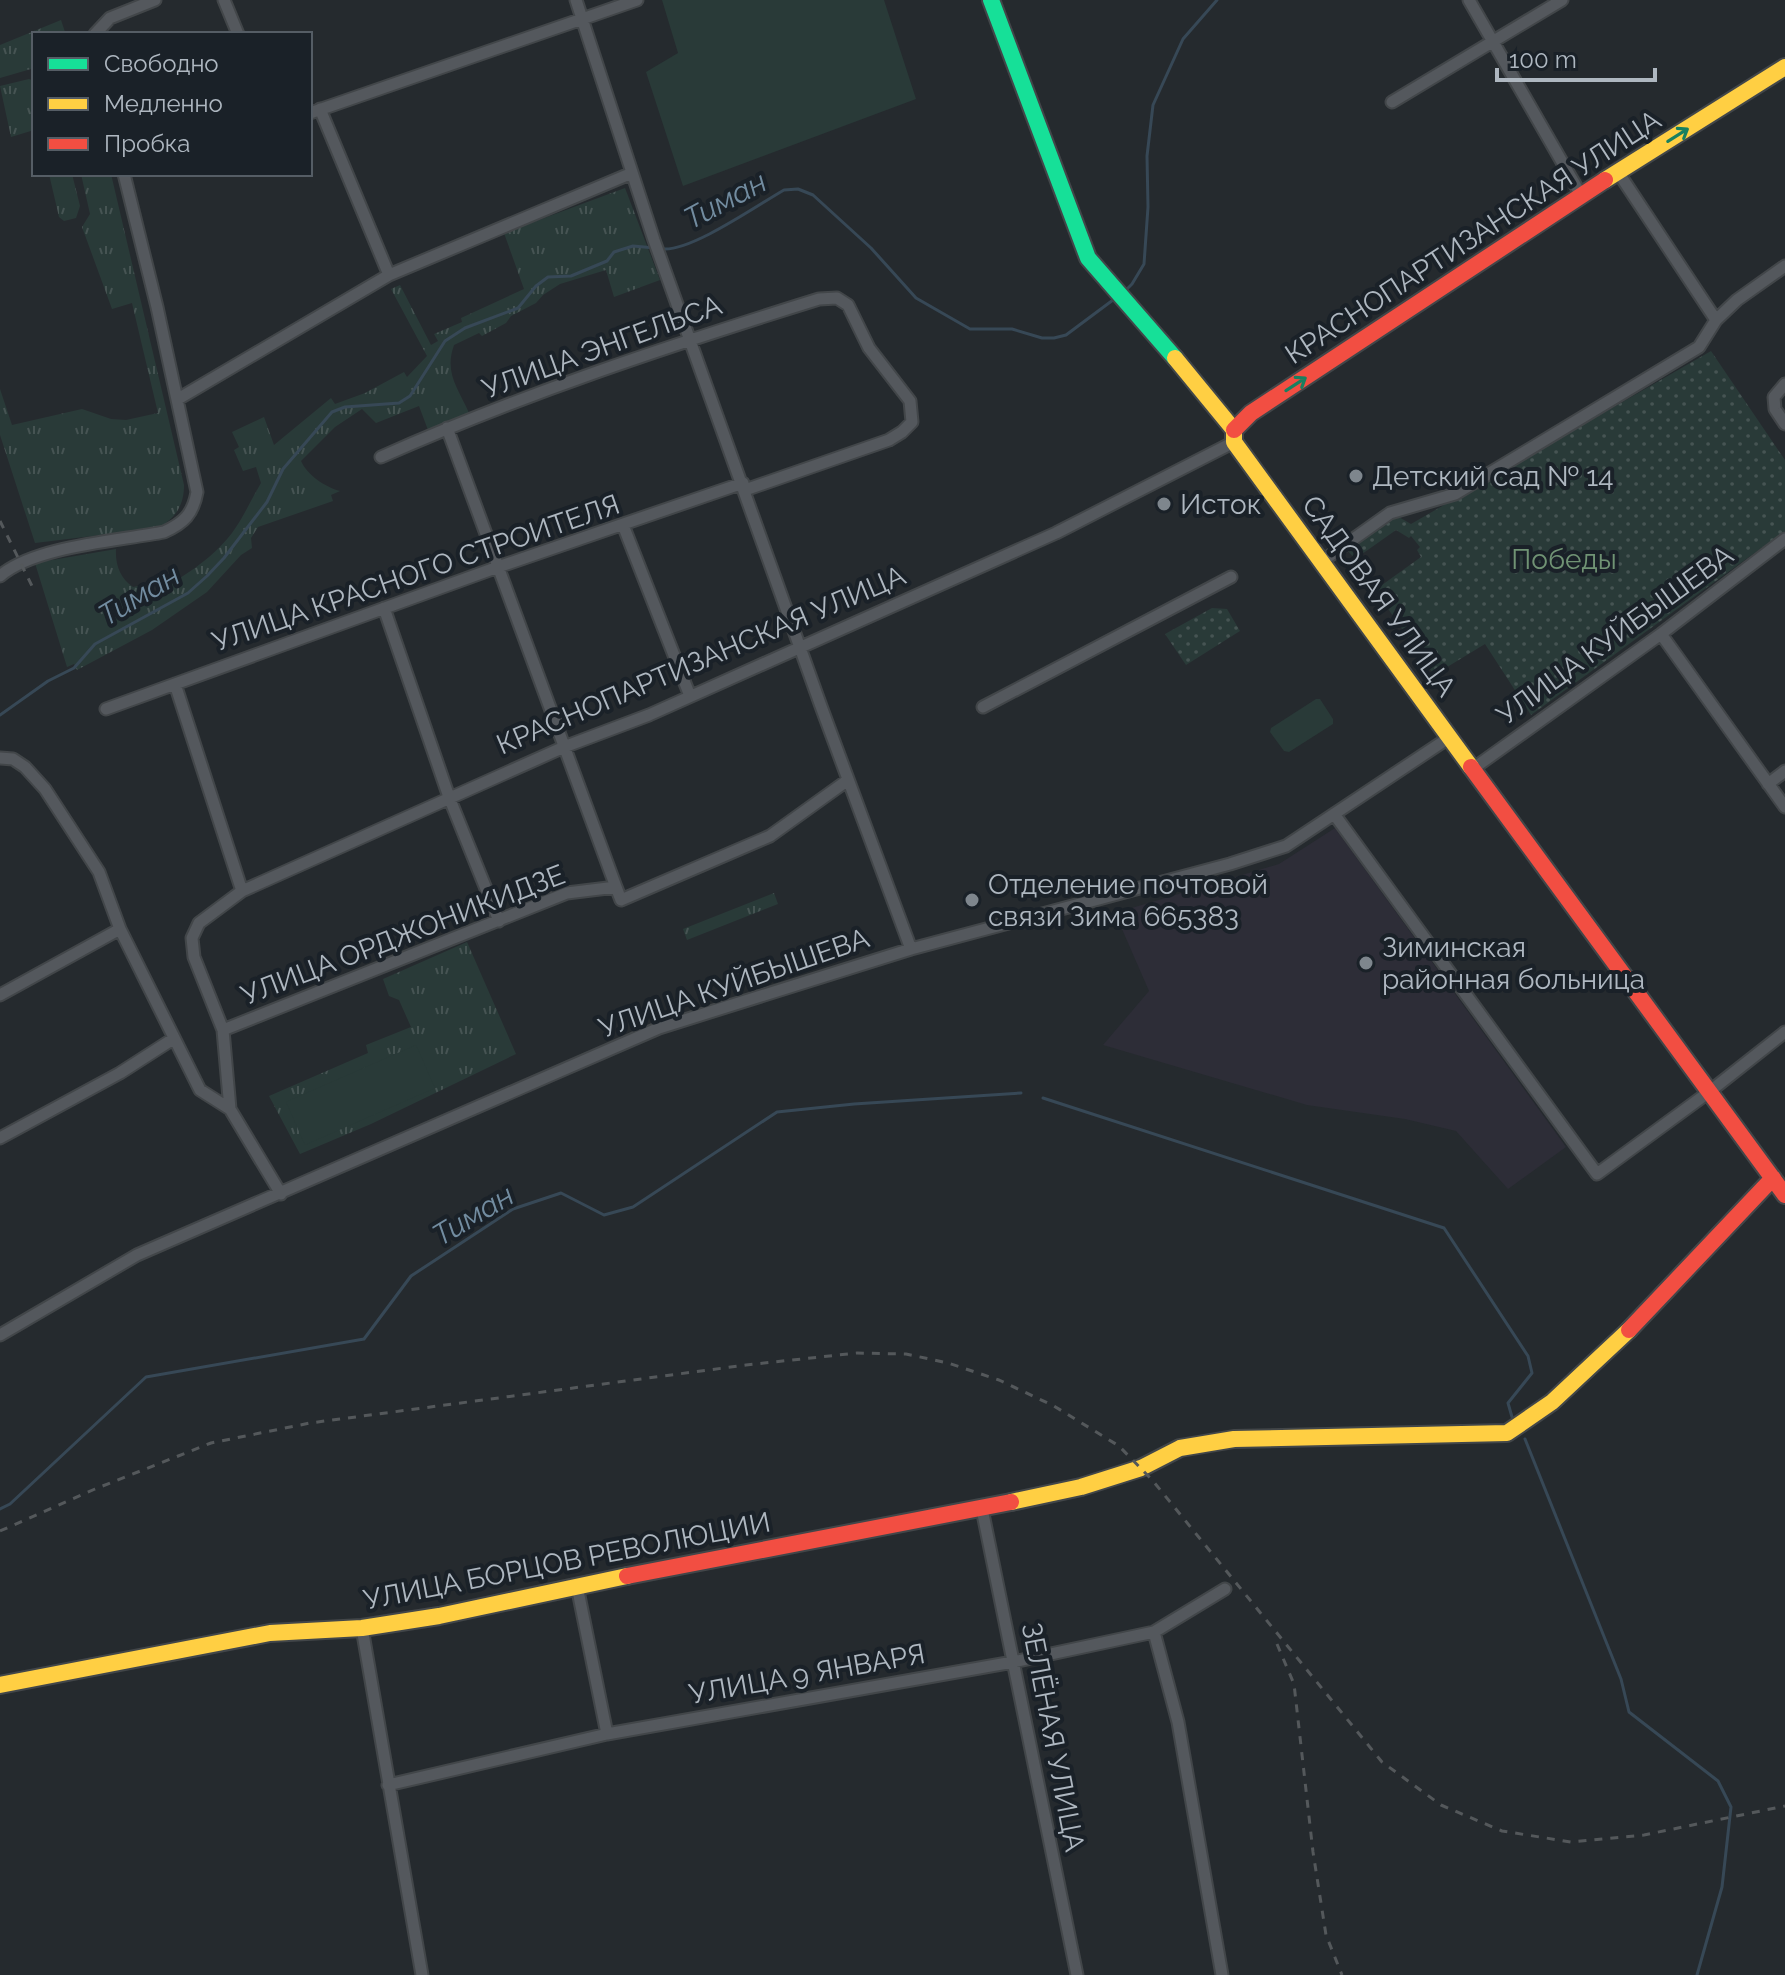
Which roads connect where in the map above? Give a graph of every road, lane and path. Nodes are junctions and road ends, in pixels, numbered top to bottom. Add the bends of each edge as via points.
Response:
1 (155, 0) edge
2 (224, 0) edge
3 (576, 0) edge
4 (637, 0) edge
5 (991, 0) edge
6 (1469, 0) edge
7 (1562, 0) edge
8 (582, 18) junction
9 (97, 32) edge
10 (237, 32) edge
11 (1494, 39) junction
12 (1785, 67) edge
13 (1392, 102) dead end
14 (315, 111) edge
15 (1618, 172) junction
16 (632, 173) junction
17 (124, 176) edge
18 (1581, 195) junction
19 (1785, 266) edge
20 (389, 275) junction
21 (1716, 320) junction
22 (689, 340) junction
23 (1785, 384) edge
24 (178, 399) junction
25 (910, 401) joint
26 (1785, 424) edge
27 (447, 428) junction
28 (1234, 436) junction
29 (381, 457) dead end
30 (744, 487) junction
31 (623, 525) junction
32 (1785, 539) edge
33 (1321, 562) junction
34 (498, 567) junction
35 (0, 576) edge
36 (1231, 577) dead end
37 (384, 608) junction
38 (1661, 634) junction
39 (800, 647) junction
40 (175, 684) junction
41 (690, 696) junction
42 (983, 707) dead end
43 (106, 709) dead end
44 (1450, 737) junction
45 (564, 747) junction
46 (0, 758) edge
47 (1474, 768) junction
48 (1785, 771) edge
49 (848, 780) junction
50 (1768, 784) junction
51 (449, 797) junction
52 (1785, 807) edge
53 (1334, 814) junction
54 (616, 887) junction
55 (242, 891) junction
56 (499, 921) junction
57 (120, 929) junction
58 (911, 949) junction
59 (0, 995) edge
60 (223, 1030) junction
61 (1785, 1032) edge
62 (173, 1039) junction
63 (1709, 1092) junction
64 (230, 1109) junction
65 (0, 1138) edge
66 (1773, 1178) junction
67 (281, 1194) junction
68 (1785, 1195) edge
69 (0, 1335) edge
70 (982, 1509) junction
71 (577, 1586) junction
72 (1225, 1589) dead end
73 (362, 1628) junction
74 (1154, 1632) junction
75 (1013, 1662) junction
76 (0, 1685) edge
77 (607, 1734) junction
78 (388, 1785) junction
79 (422, 1975) edge
80 (1077, 1975) edge
81 (1222, 1975) edge

1 - 9 street via 110,18
2 - 10 street
3 - 8 street
4 - 8 street
5 - 28 street, САДОВАЯ УЛИЦА via 1088,258
6 - 11 street
7 - 11 street
8 - 14 street
8 - 16 street
11 - 13 street
11 - 18 street
15 -> 12 street, КРАСНОПАРТИЗАНСКАЯ УЛИЦА
14 - 20 street
15 - 18 street, КРАСНОПАРТИЗАНСКАЯ УЛИЦА
15 - 21 street
16 - 20 street
16 - 22 street
17 - 24 street
28 -> 18 street, КРАСНОПАРТИЗАНСКАЯ УЛИЦА via 1251,413
19 - 21 street
20 - 24 street
21 - 33 street via 1699,347 1455,494 1390,513
22 - 25 street, УЛИЦА ЭНГЕЛЬСА via 819,299 842,300 869,348
22 - 27 street, УЛИЦА ЭНГЕЛЬСА
22 - 30 street
23 - 26 street via 1774,397
24 - 35 street via 197,492 192,512 181,524 164,532 47,553
25 - 30 street, УЛИЦА КРАСНОГО СТРОИТЕЛЯ via 912,422 889,440
27 - 29 street, УЛИЦА ЭНГЕЛЬСА
27 - 34 street
28 - 33 street, САДОВАЯ УЛИЦА
28 - 39 street, КРАСНОПАРТИЗАНСКАЯ УЛИЦА via 1056,533
30 - 31 street, УЛИЦА КРАСНОГО СТРОИТЕЛЯ
30 - 39 street
31 - 34 street, УЛИЦА КРАСНОГО СТРОИТЕЛЯ
31 - 41 street
32 - 38 street, УЛИЦА КУЙБЫШЕВА
33 - 44 street, САДОВАЯ УЛИЦА
34 - 37 street, УЛИЦА КРАСНОГО СТРОИТЕЛЯ
34 - 45 street
36 - 42 street
37 - 40 street, УЛИЦА КРАСНОГО СТРОИТЕЛЯ
37 - 51 street
38 - 47 street, УЛИЦА КУЙБЫШЕВА
38 - 50 street
39 - 41 street, КРАСНОПАРТИЗАНСКАЯ УЛИЦА
39 - 49 street
40 - 43 street, УЛИЦА КРАСНОГО СТРОИТЕЛЯ
40 - 55 street
41 - 45 street, КРАСНОПАРТИЗАНСКАЯ УЛИЦА
44 - 47 street, САДОВАЯ УЛИЦА
44 - 53 street, УЛИЦА КУЙБЫШЕВА
45 - 51 street, КРАСНОПАРТИЗАНСКАЯ УЛИЦА
45 - 54 street
46 - 57 street via 25,767 45,789 99,872
47 - 63 street, САДОВАЯ УЛИЦА
48 - 50 street
49 - 54 street, УЛИЦА ОРДЖОНИКИДЗЕ via 770,836 621,900
49 - 58 street
50 - 52 street
51 - 55 street, КРАСНОПАРТИЗАНСКАЯ УЛИЦА
51 - 56 street
53 - 58 street, УЛИЦА КУЙБЫШЕВА via 1286,846 1230,864
53 - 63 street via 1597,1174
54 - 56 street, УЛИЦА ОРДЖОНИКИДЗЕ via 567,893
55 - 60 street, КРАСНОПАРТИЗАНСКАЯ УЛИЦА via 193,932 194,957
56 - 60 street, УЛИЦА ОРДЖОНИКИДЗЕ
57 - 59 street
57 - 62 street
58 - 67 street, УЛИЦА КУЙБЫШЕВА via 659,1028
60 - 64 street
61 - 63 street
62 - 64 street via 200,1090
62 - 65 street
63 - 66 street, САДОВАЯ УЛИЦА
64 - 67 street
66 - 68 street, САДОВАЯ УЛИЦА
66 - 70 street, УЛИЦА БОРЦОВ РЕВОЛЮЦИИ via 1627,1332 1552,1402 1507,1433 1234,1439 1180,1448 1141,1468 1081,1487
67 - 69 street, УЛИЦА КУЙБЫШЕВА via 137,1255
70 - 71 street, УЛИЦА БОРЦОВ РЕВОЛЮЦИИ
70 - 75 street, ЗЕЛЁНАЯ УЛИЦА
71 - 73 street, УЛИЦА БОРЦОВ РЕВОЛЮЦИИ
71 - 77 street
72 - 74 street, УЛИЦА 9 ЯНВАРЯ
73 - 76 street, УЛИЦА БОРЦОВ РЕВОЛЮЦИИ via 270,1633
73 - 78 street
74 - 75 street, УЛИЦА 9 ЯНВАРЯ
74 - 81 street via 1178,1722
75 - 77 street, УЛИЦА 9 ЯНВАРЯ
75 - 80 street, ЗЕЛЁНАЯ УЛИЦА
77 - 78 street, УЛИЦА 9 ЯНВАРЯ
78 - 79 street

